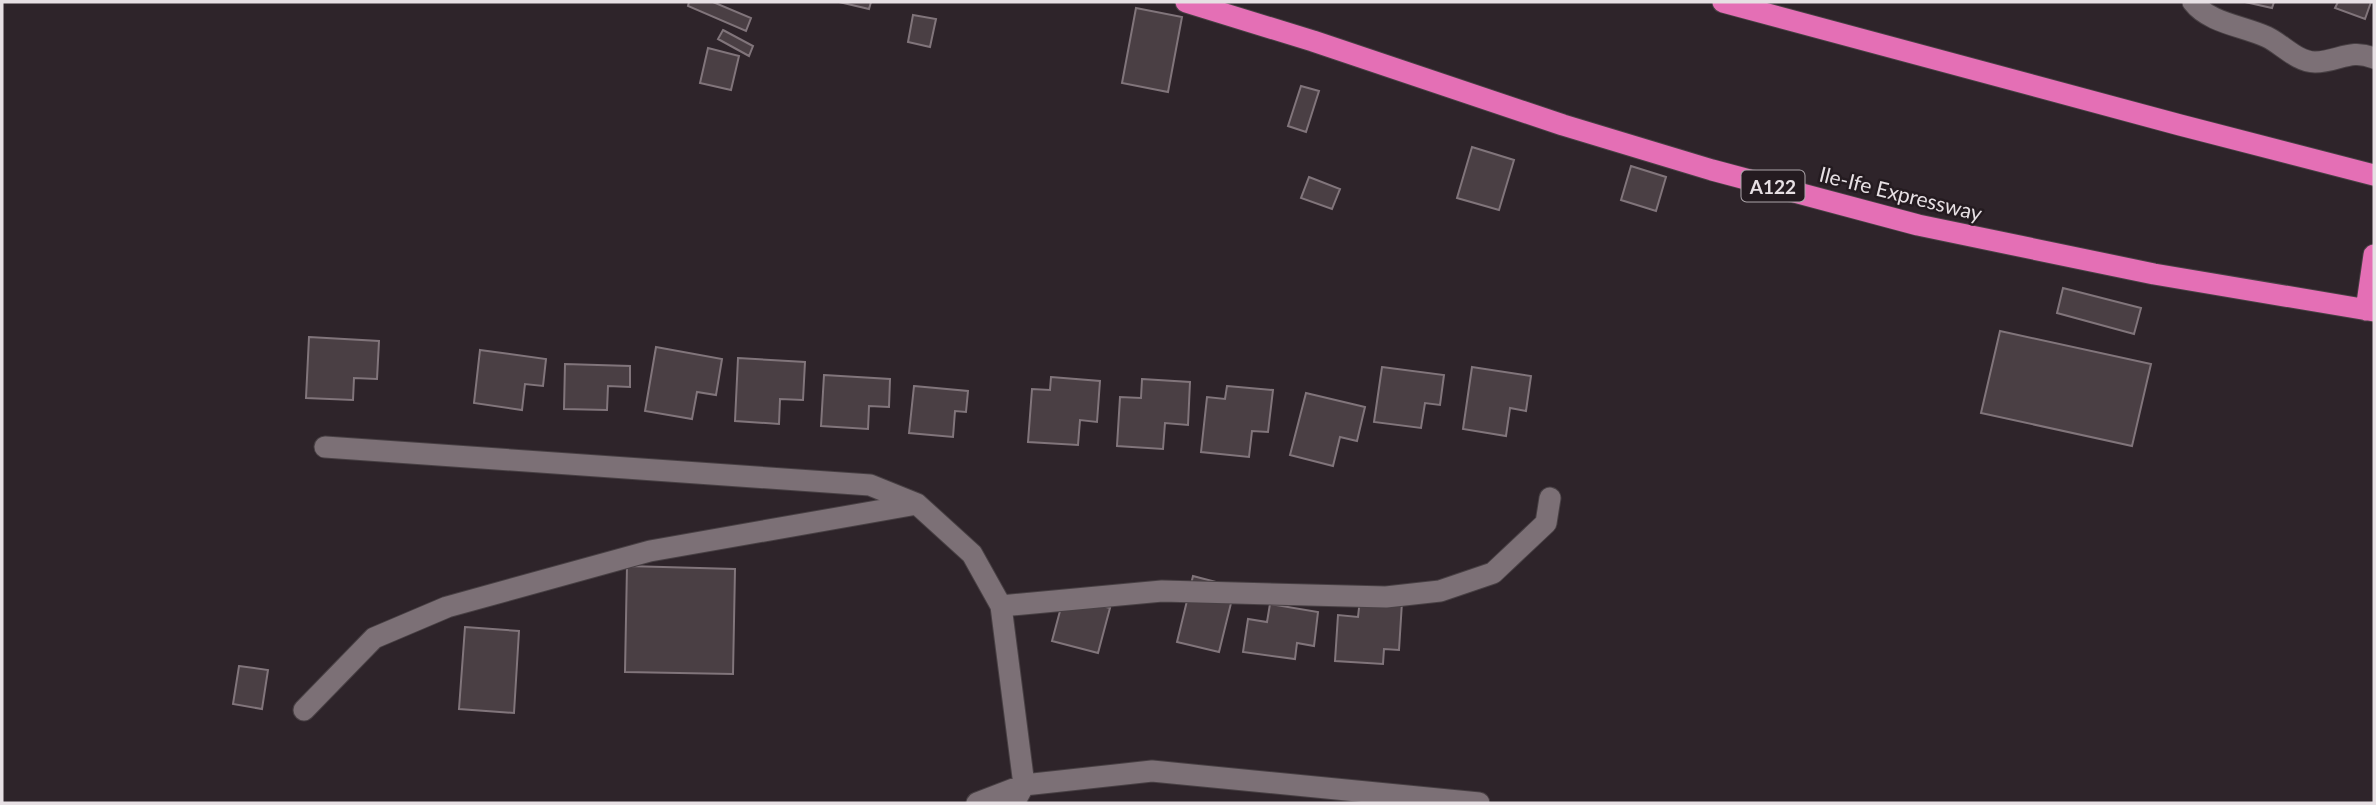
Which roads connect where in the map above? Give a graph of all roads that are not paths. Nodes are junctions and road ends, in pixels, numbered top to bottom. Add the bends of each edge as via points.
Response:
1 (1186, 2) edge
2 (1723, 2) edge
3 (2193, 2) edge
4 (2374, 58) edge
5 (2374, 175) edge
6 (2374, 255) edge
7 (2370, 310) edge
8 (325, 446) dead end
9 (1550, 498) dead end
10 (916, 503) junction
11 (1001, 606) junction
12 (304, 710) dead end
13 (1019, 794) edge
14 (977, 803) edge
15 (1479, 803) edge

1 - 7 highway, Ile-Ife Expressway / A122 via 1563,125 1918,225 2154,274
2 - 5 highway
3 - 4 street via 2201,12 2268,37 2314,62 2362,53
6 - 7 highway
8 - 10 street via 870,485
9 - 11 street via 1546,523 1493,573 1440,592 1387,597 1162,591
10 - 11 street via 972,554
10 - 12 street via 650,551 447,607 374,638
11 - 13 street
13 - 14 street
13 - 15 street via 1152,771

